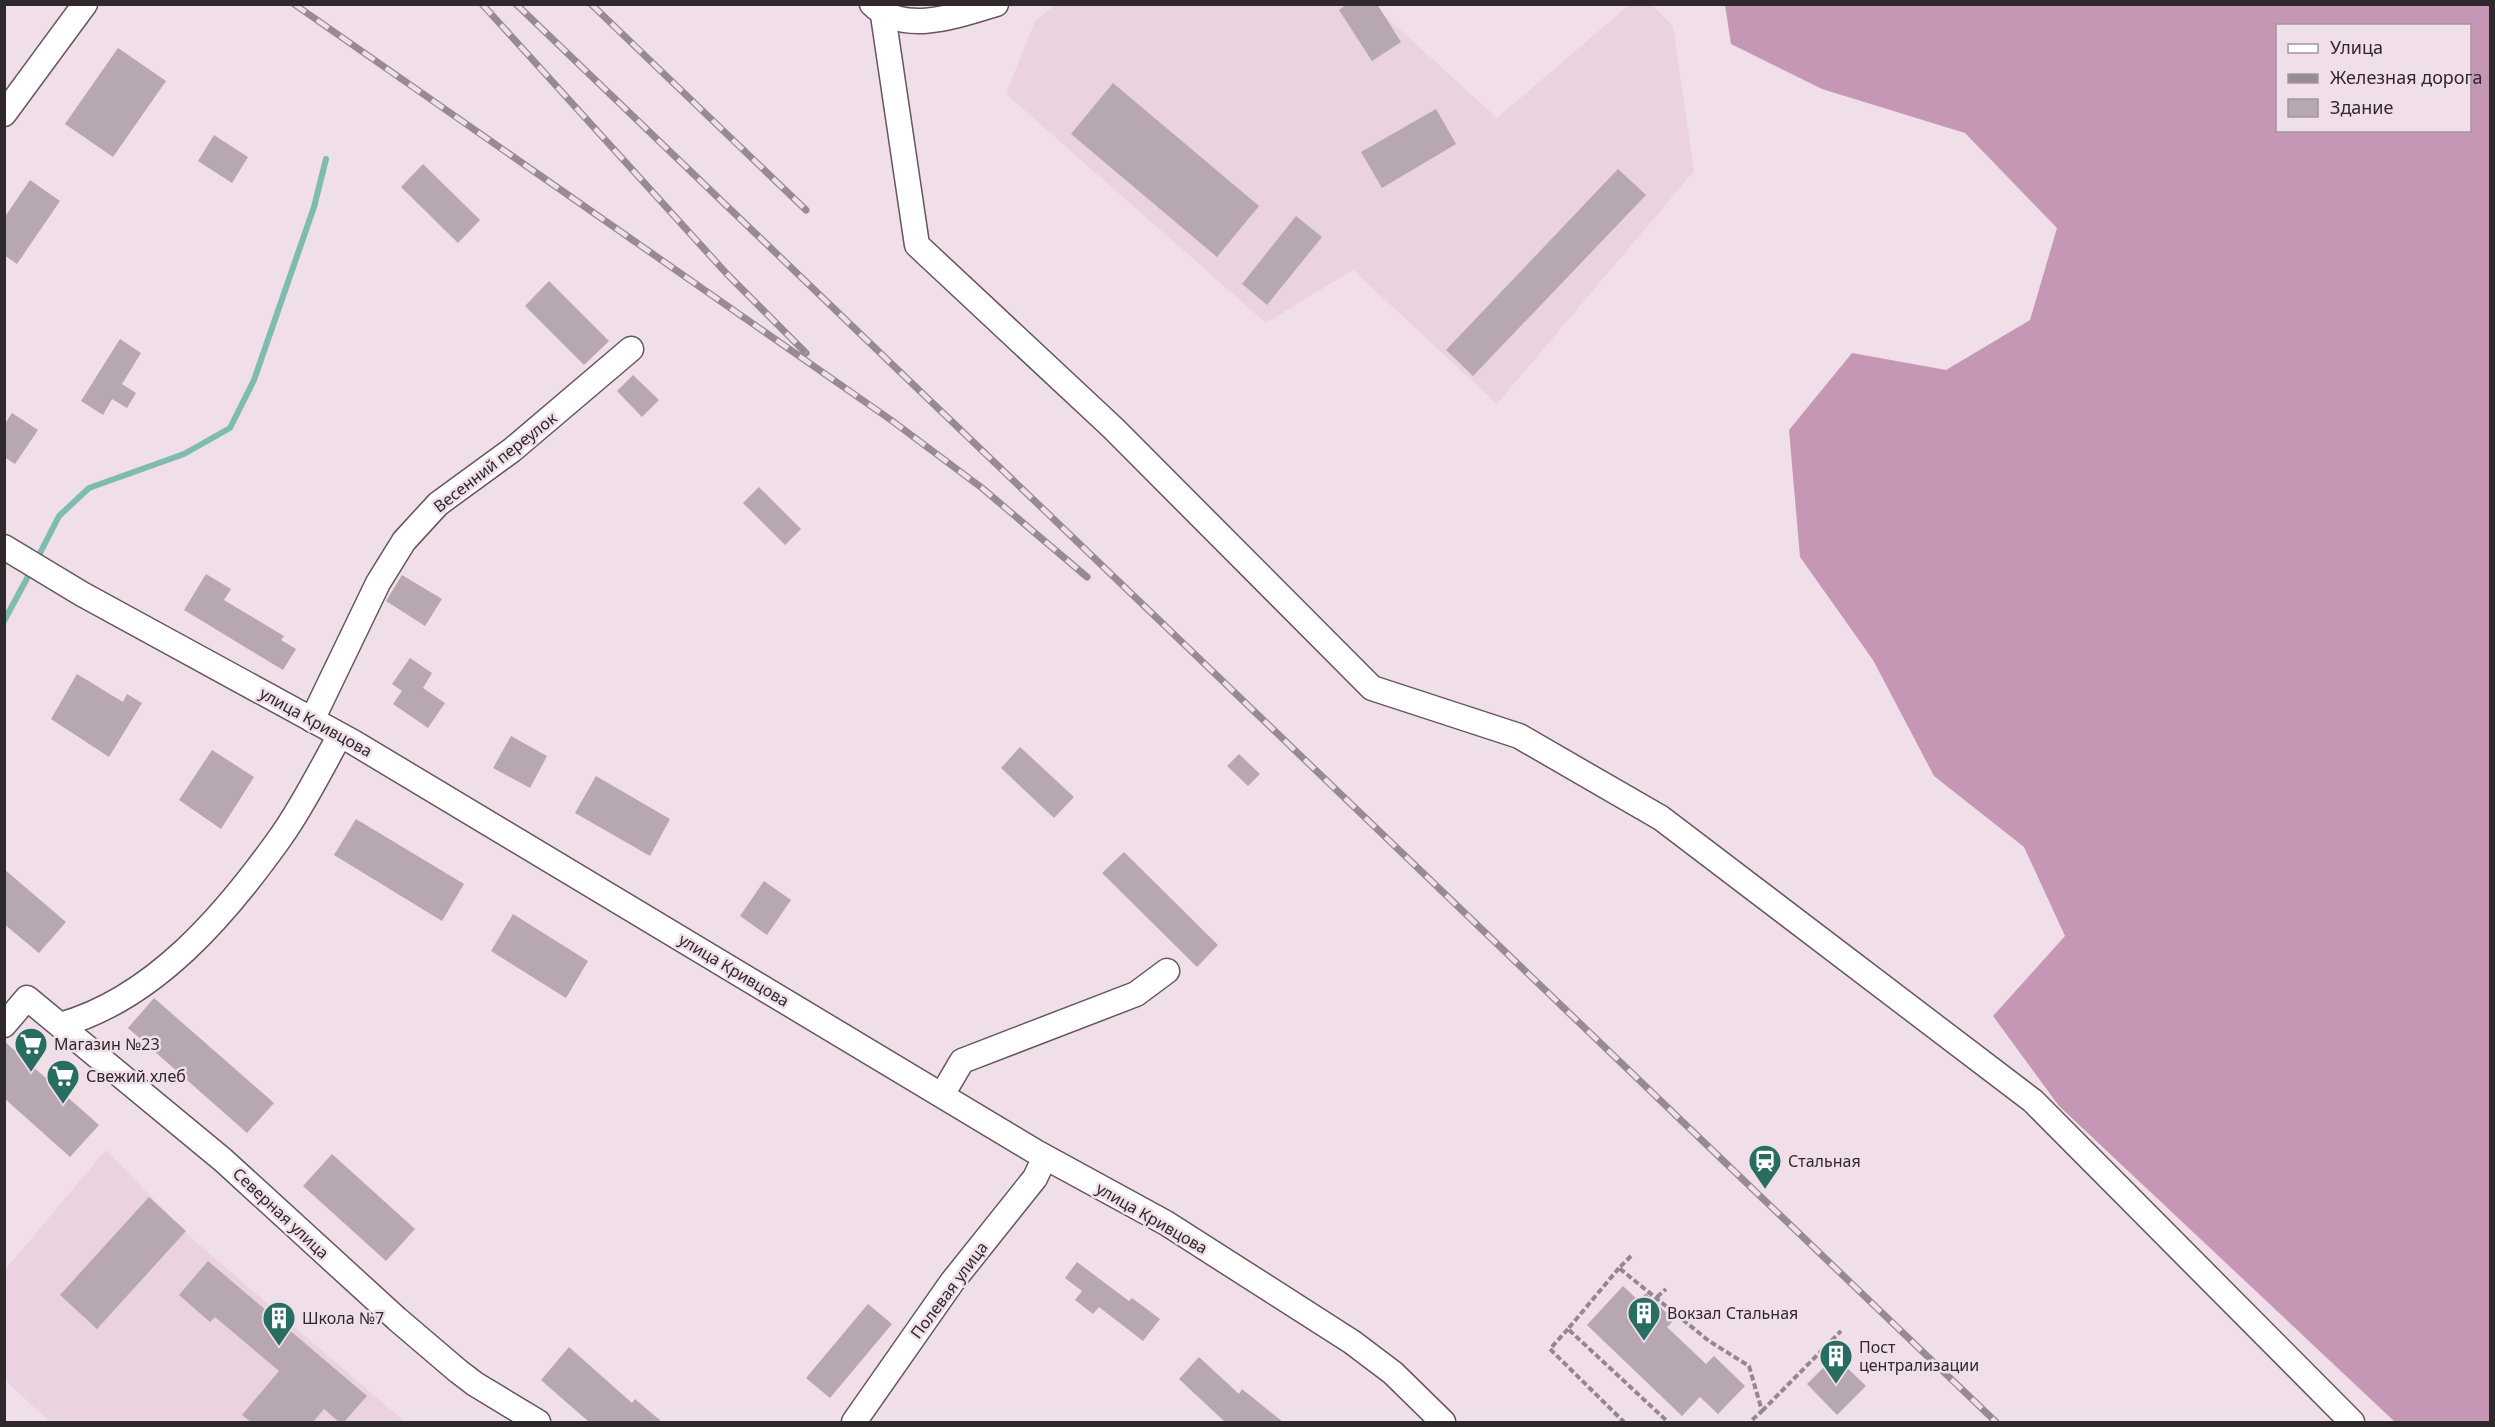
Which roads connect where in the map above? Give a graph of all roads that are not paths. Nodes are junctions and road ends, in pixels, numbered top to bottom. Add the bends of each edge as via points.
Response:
1 (996, 4) edge
2 (73, 9) edge
3 (878, 10) edge
4 (4, 114) edge
5 (631, 349) dead end
6 (4, 548) edge
7 (312, 720) junction
8 (340, 735) junction
9 (1167, 970) dead end
10 (4, 1025) edge
11 (60, 1025) junction
12 (942, 1095) junction
13 (1045, 1157) junction
14 (538, 1422) edge
15 (854, 1422) edge
16 (1443, 1422) edge
17 (2352, 1422) edge

1 - 3 street via 934,22
2 - 4 street
3 - 17 street via 917,245 1113,428 1372,688 1519,736 1661,818 2033,1101
5 - 7 street, Весенний переулок via 512,450 438,504 404,541 378,583
6 - 7 street, улица Кривцова
7 - 8 street, улица Кривцова
8 - 11 street via 281,837 219,914 161,971 90,1015
8 - 12 street, улица Кривцова
9 - 12 street via 1136,994 962,1061
10 - 11 street, Северная улица via 27,998
11 - 14 street, Северная улица via 223,1160 458,1371
12 - 13 street, улица Кривцова
13 - 15 street, Полевая улица via 1035,1178 952,1282
13 - 16 street, улица Кривцова via 1166,1223 1352,1342 1393,1373

